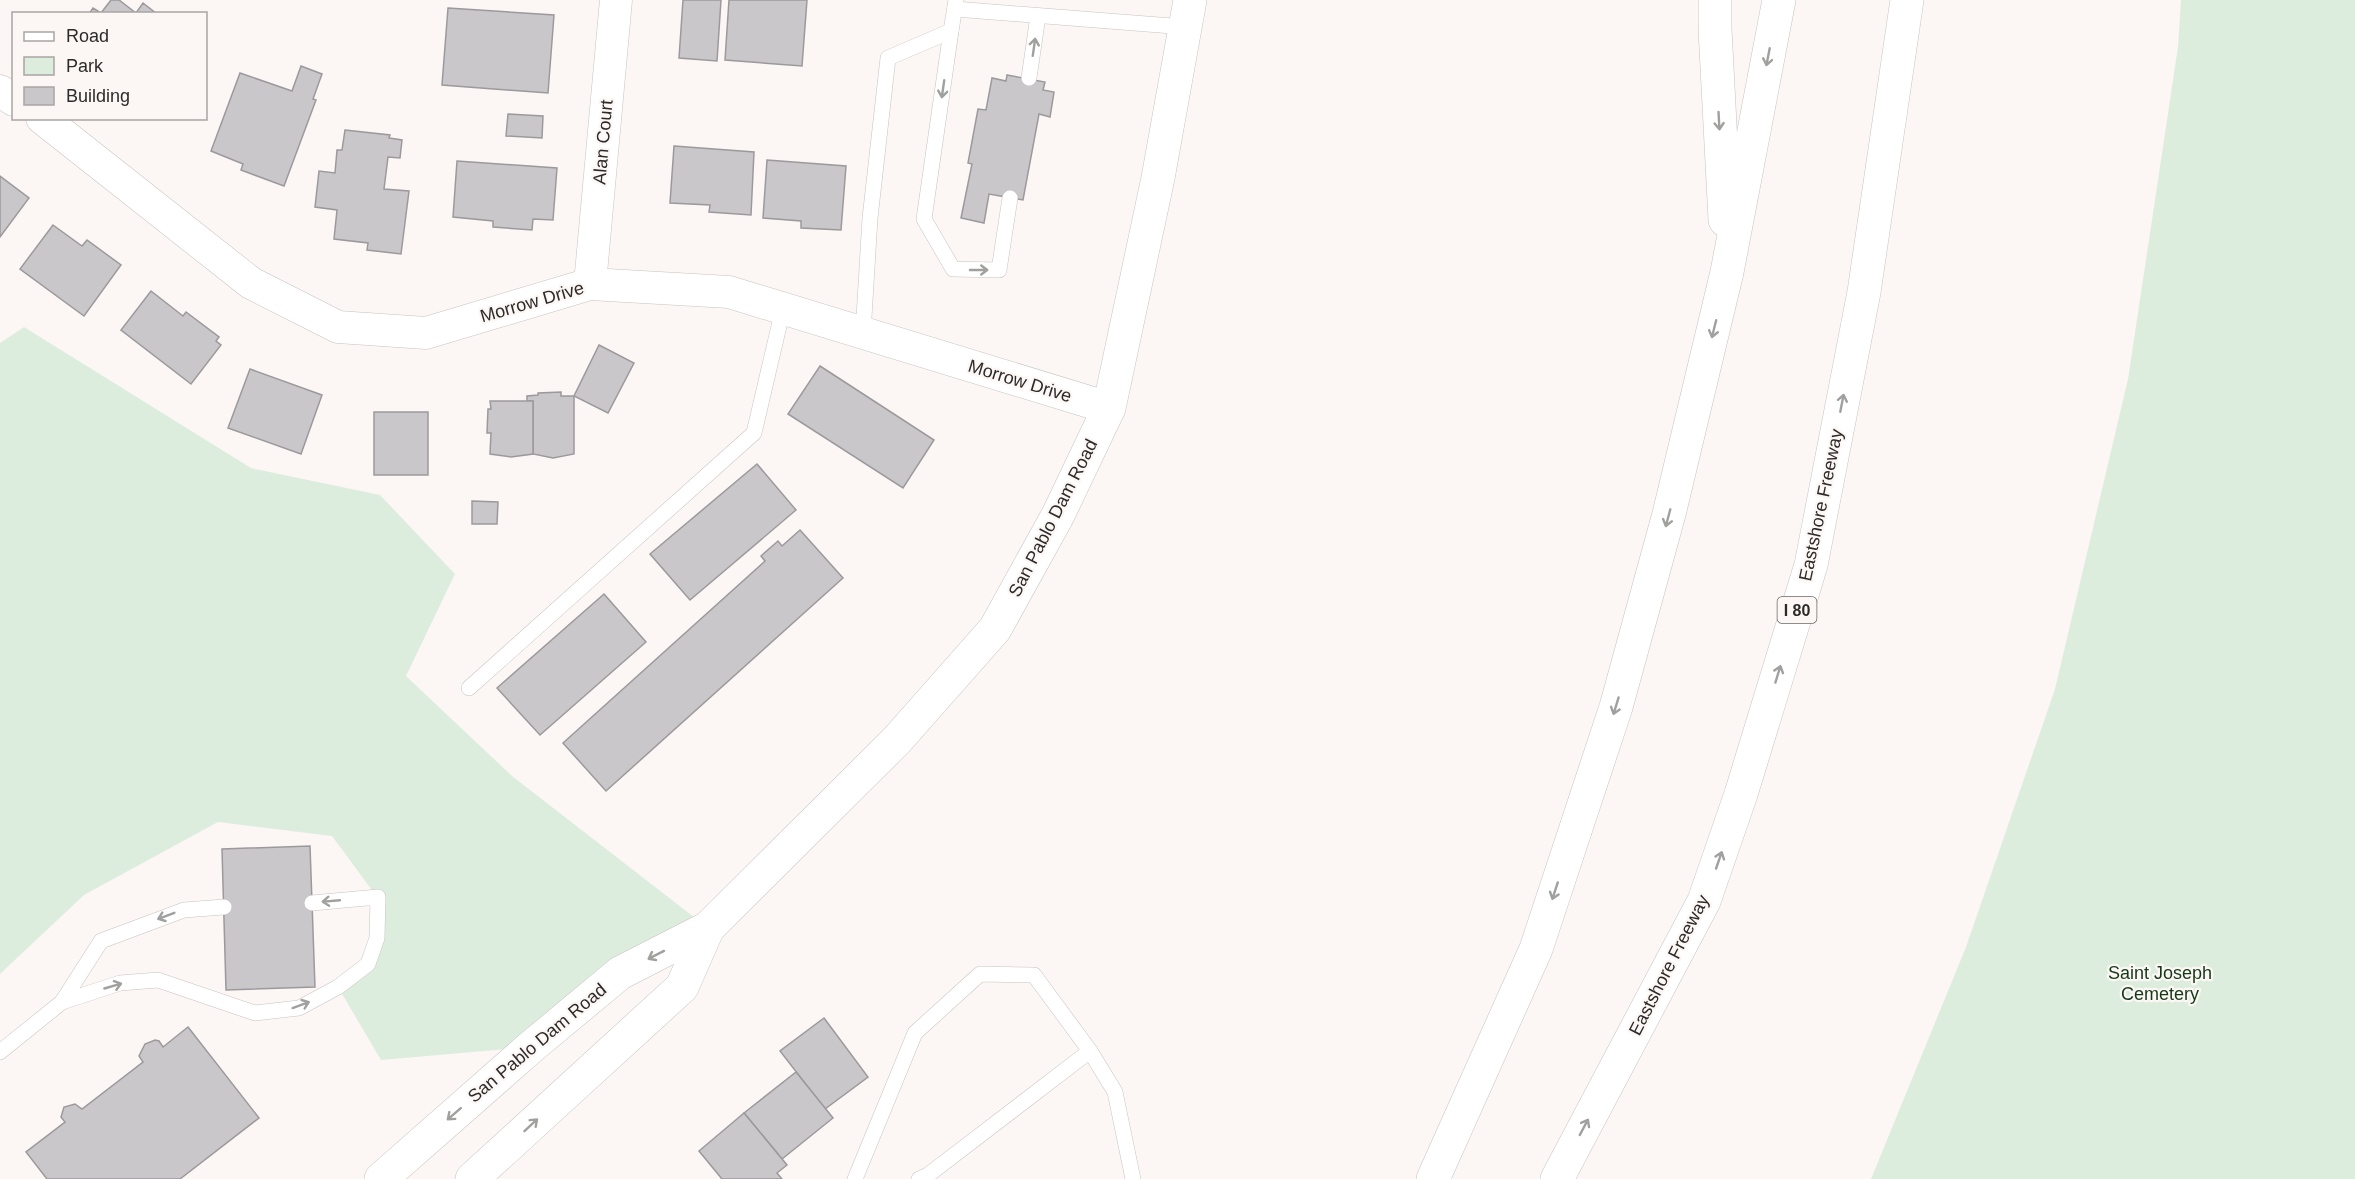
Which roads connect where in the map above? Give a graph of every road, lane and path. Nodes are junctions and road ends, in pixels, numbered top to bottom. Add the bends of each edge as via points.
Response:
1 (616, 0) edge
2 (1715, 0) edge
3 (1779, 0) edge
4 (1907, 0) edge
5 (956, 4) edge
6 (1187, 14) edge
7 (1038, 16) junction
8 (951, 31) junction
9 (1029, 78) dead end
10 (45, 120) edge
11 (1010, 198) dead end
12 (1727, 272) junction
13 (590, 284) junction
14 (783, 309) junction
15 (863, 334) junction
16 (1109, 408) junction
17 (469, 688) dead end
18 (312, 903) dead end
19 (224, 907) dead end
20 (708, 928) junction
21 (62, 1002) junction
22 (1090, 1051) junction
23 (0, 1052) edge
24 (381, 1179) edge
25 (472, 1179) edge
26 (855, 1179) edge
27 (919, 1179) edge
28 (1133, 1179) edge
29 (1433, 1179) edge
30 (1557, 1179) edge

1 - 13 street, Alan Court
2 -> 12 main road
3 -> 12 main road
30 -> 4 main road, Eastshore Freeway / I 80 via 1704,901 1741,794 1810,565 1864,292
5 - 7 lane
5 - 8 lane
6 - 7 lane
6 - 16 main road, San Pablo Dam Road via 1158,178
9 -> 7 lane
8 -> 11 lane via 924,219 953,270 999,270
8 - 15 lane via 888,58 870,218
10 - 13 street, Morrow Drive via 251,283 338,327 426,333
12 -> 29 main road via 1669,514 1612,718 1536,948
13 - 14 street, Morrow Drive via 729,292
14 - 15 street, Morrow Drive
14 - 17 lane via 754,433
15 - 16 street, Morrow Drive
16 - 20 main road, San Pablo Dam Road via 1059,515 995,629 897,740
21 -> 18 lane via 120,983 158,980 255,1013 299,1008 338,987 368,964 377,938 378,897
19 -> 21 lane via 183,910 101,941
20 -> 24 main road, San Pablo Dam Road via 620,973
25 -> 20 main road, San Pablo Dam Road via 682,987
21 - 23 lane
22 - 26 lane via 1034,975 980,974 915,1033
22 - 27 lane
22 - 28 lane via 1115,1092

